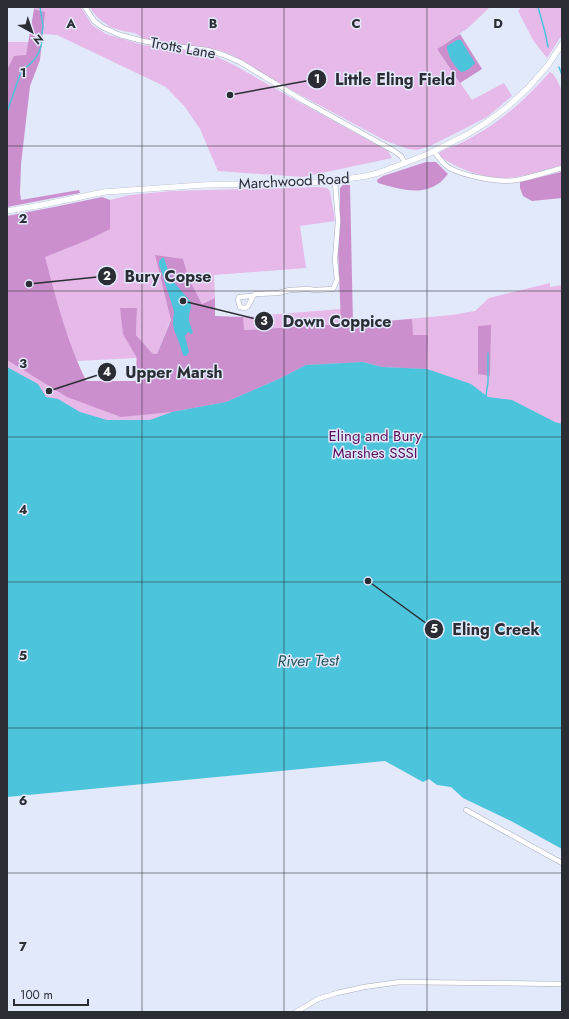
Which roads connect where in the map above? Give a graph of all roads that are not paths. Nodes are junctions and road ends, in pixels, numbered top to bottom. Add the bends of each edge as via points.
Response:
1 (85, 7) edge
2 (562, 44) edge
3 (434, 151) junction
4 (406, 163) junction
5 (562, 168) edge
6 (335, 181) junction
7 (7, 211) edge
8 (252, 296) dead end
9 (466, 810) dead end
10 (562, 863) edge
11 (562, 984) edge
12 (296, 1012) edge

1 - 4 street, Trotts Lane via 94,21 120,35 165,45 207,50 240,62 304,102 394,151
2 - 3 street, Marchwood Road via 543,72 506,108 468,134
3 - 4 street, Marchwood Road
3 - 5 street via 450,168 486,179 518,180
4 - 6 street, Marchwood Road via 366,176
6 - 7 street, Marchwood Road via 203,185 104,192
6 - 8 street via 338,221 335,260 337,280 333,289 290,290
9 - 10 street
11 - 12 street via 400,982 364,986 337,993

